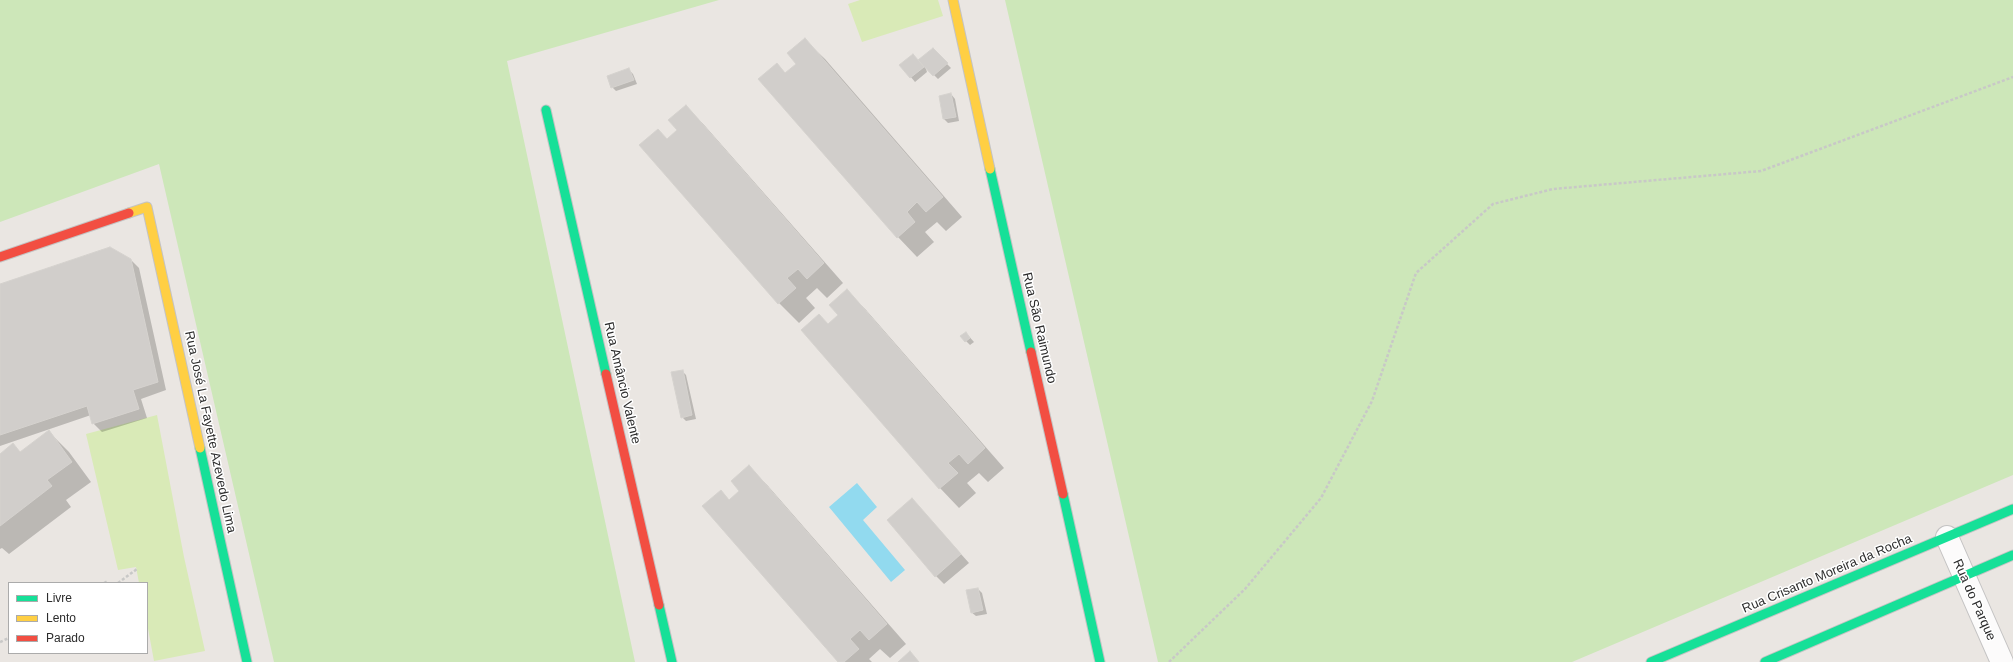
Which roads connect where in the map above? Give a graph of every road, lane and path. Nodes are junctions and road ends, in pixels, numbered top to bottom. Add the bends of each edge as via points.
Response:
1 (953, 0) edge
2 (2013, 77) edge
3 (546, 110) dead end
4 (0, 257) edge
5 (2013, 509) edge
6 (1947, 537) junction
7 (2013, 555) edge
8 (137, 569) dead end
9 (1964, 576) junction
10 (119, 582) edge
11 (248, 662) edge
12 (672, 662) edge
13 (1100, 662) edge
14 (1169, 662) edge
15 (1651, 662) edge
16 (1765, 662) edge
17 (2002, 662) edge

1 - 13 street, Rua São Raimundo
2 - 14 path via 1761,171 1553,189 1493,204 1416,273 1372,401 1321,498 1244,589
3 - 12 street, Rua Amâncio Valente
4 - 11 street, Rua José La Fayette Azevedo Lima via 147,207
5 - 6 street, Rua Crisanto Moreira da Rocha
6 - 9 street, Rua do Parque
6 - 15 street, Rua Crisanto Moreira da Rocha
7 - 9 street
8 - 10 path
9 - 16 street
9 - 17 street, Rua do Parque

